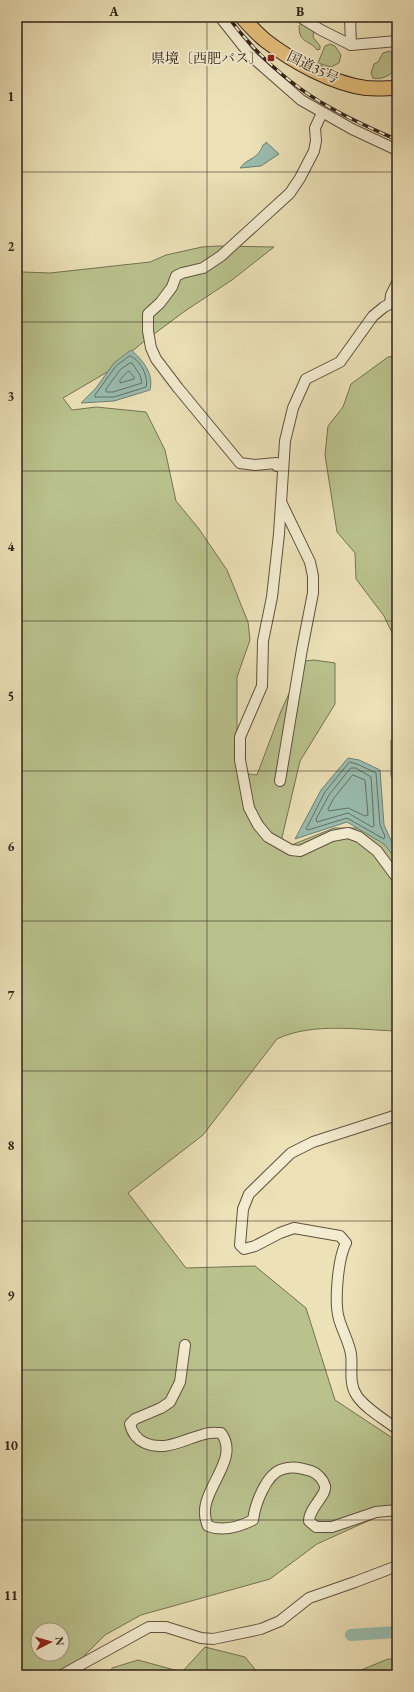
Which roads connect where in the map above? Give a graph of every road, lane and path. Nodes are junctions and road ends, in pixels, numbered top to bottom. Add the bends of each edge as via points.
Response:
1 (220, 17) edge
2 (242, 17) edge
3 (300, 17) edge
4 (350, 17) edge
5 (397, 41) edge
6 (351, 44) junction
7 (397, 88) edge
8 (322, 112) junction
9 (397, 150) edge
10 (397, 283) edge
11 (394, 302) edge
12 (283, 466) junction
13 (281, 502) junction
14 (280, 781) dead end
15 (397, 878) edge
16 (397, 1115) edge
17 (185, 1345) dead end
18 (397, 1429) edge
19 (397, 1510) edge
20 (397, 1566) edge
21 (62, 1675) edge

1 - 8 street via 251,56 301,100
2 - 7 highway, 国道35号 via 266,41 298,62 326,75 365,88
3 - 6 street
4 - 6 street
5 - 6 street
8 - 9 street
8 - 12 street via 315,128 314,151 290,193 221,256 203,268 176,276 172,287 148,314 148,332 156,359 240,463 276,463 277,466
10 - 11 street via 391,294
11 - 12 street via 373,316 340,362 306,379 293,408 285,442
12 - 13 street
13 - 14 street via 310,562 313,593
13 - 15 street via 272,597 263,641 262,686 240,737 240,760 249,808 268,837 291,850 300,851 332,836 348,833 359,837 377,851
16 - 18 street via 313,1142 291,1153 249,1194 243,1209 240,1233 240,1245 244,1249 294,1228 340,1236 346,1243 342,1250 337,1294 338,1317 351,1353 351,1382 356,1395 366,1406
17 - 19 street via 180,1382 170,1402 130,1424 132,1433 142,1442 152,1446 173,1445 206,1433 220,1433 225,1438 226,1454 205,1509 208,1526 217,1529 242,1526 253,1520 266,1484 282,1469 299,1467 313,1472 323,1479 325,1485 324,1491 309,1514 309,1521 316,1527 332,1527 376,1512
20 - 21 street via 309,1598 280,1621 261,1629 213,1639 166,1627 149,1627

